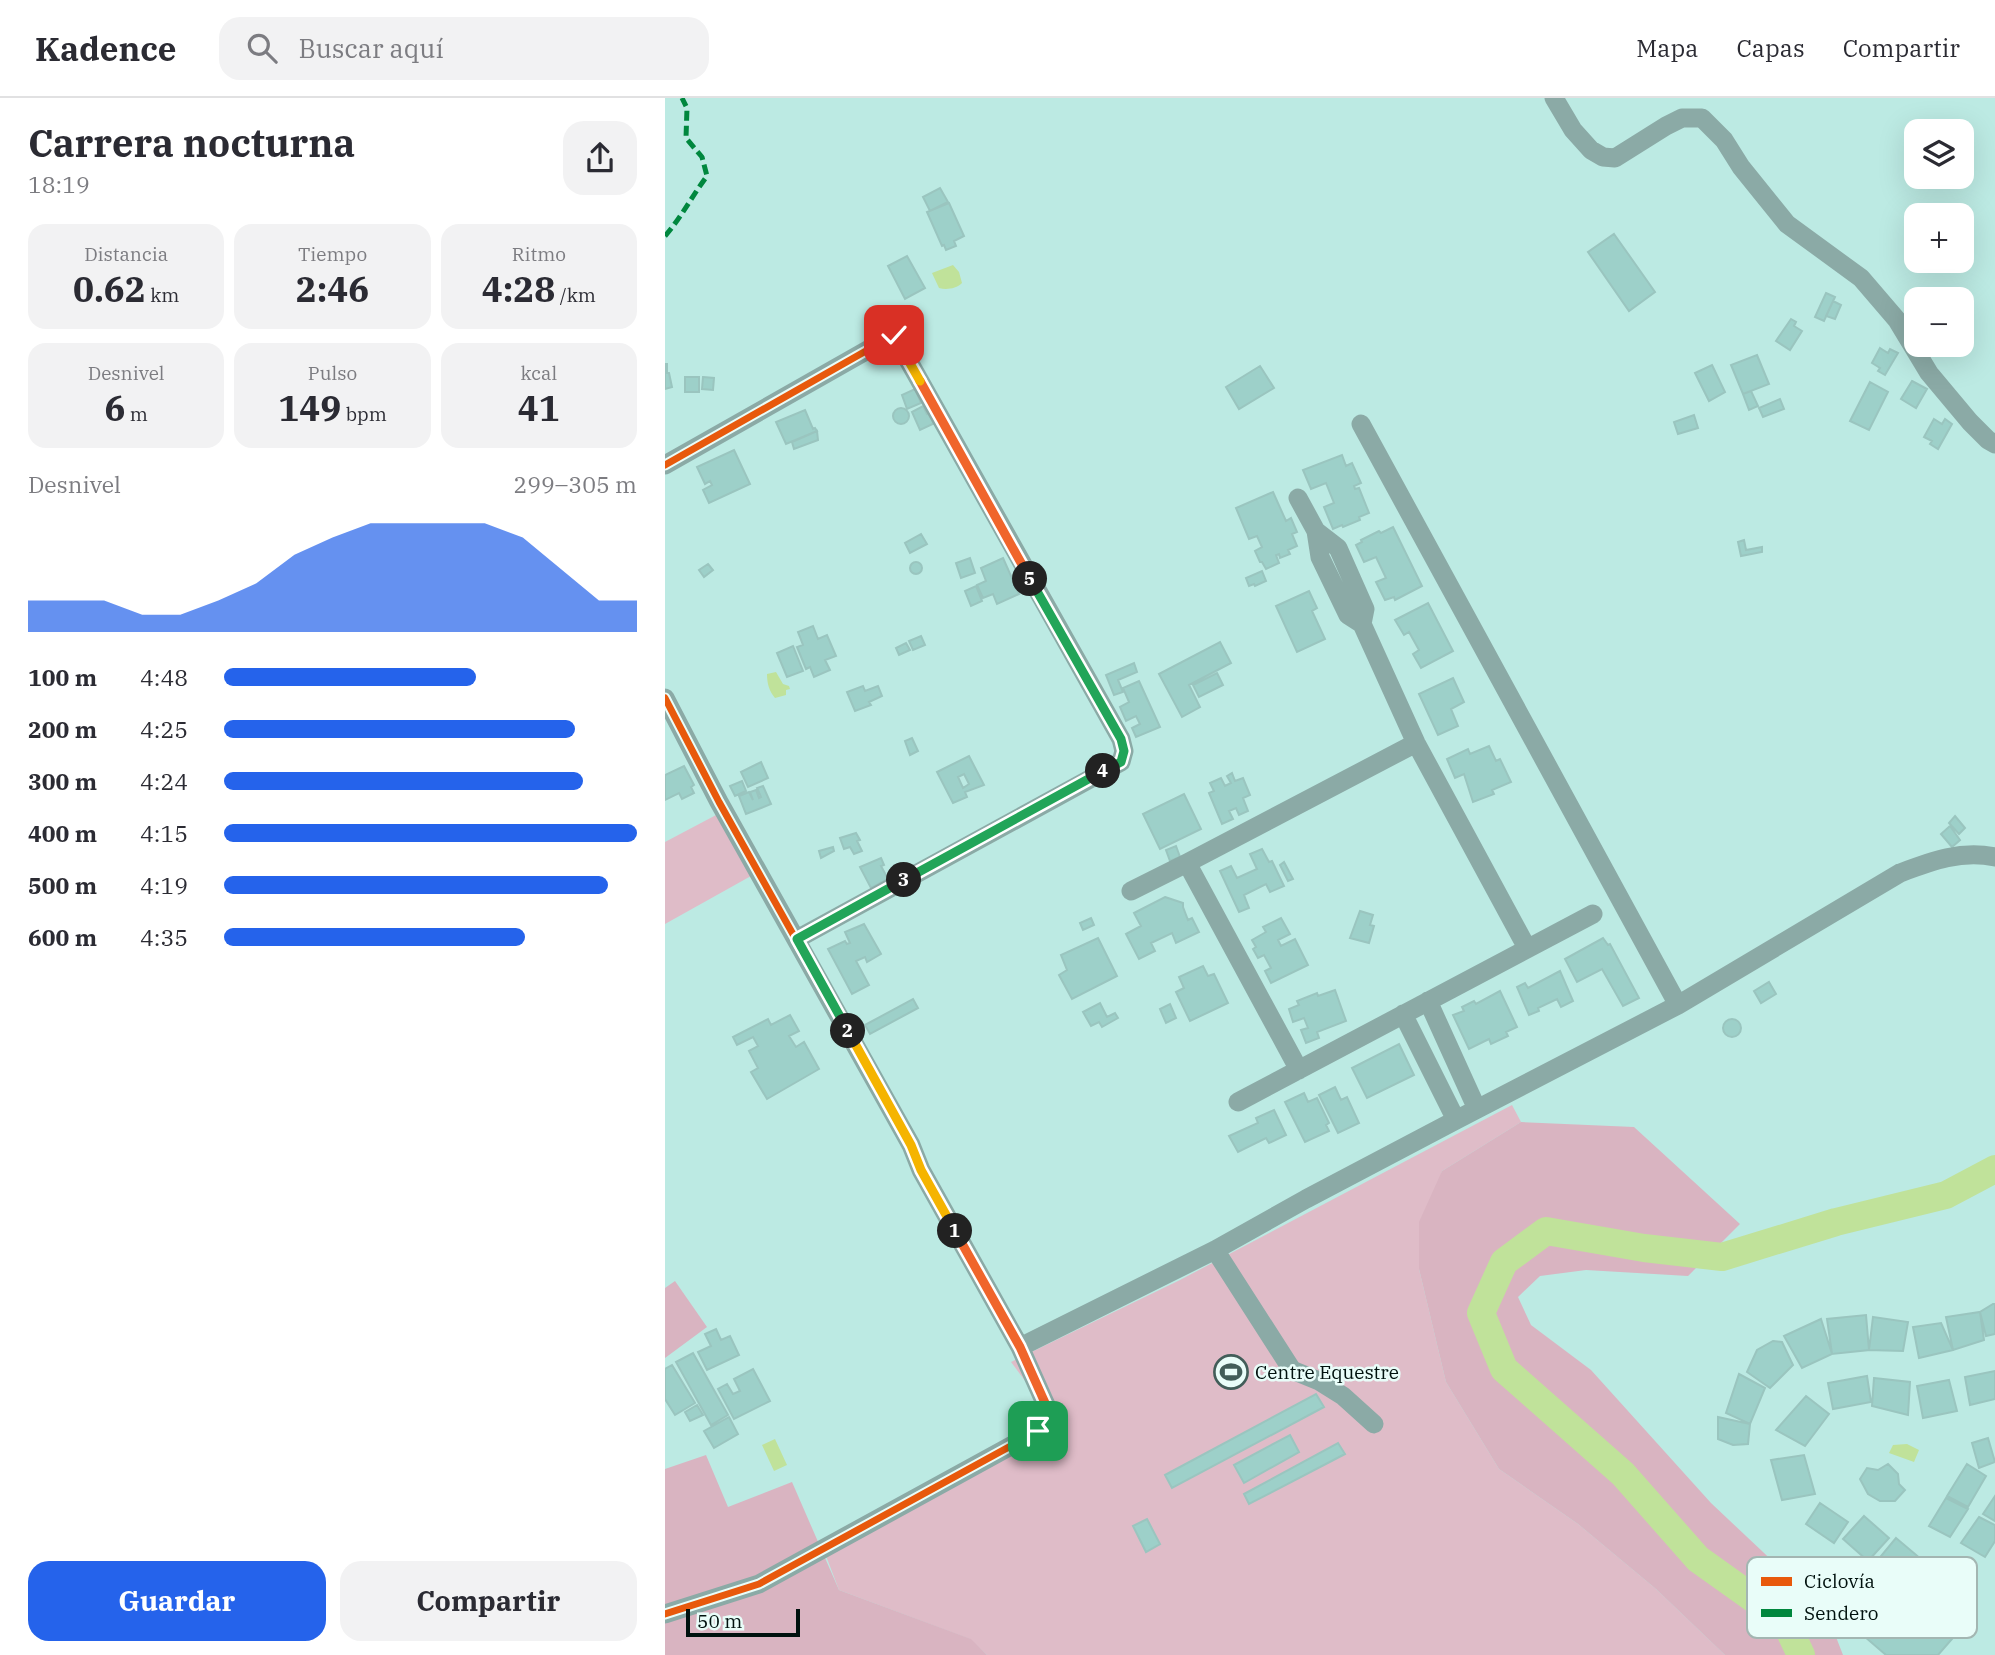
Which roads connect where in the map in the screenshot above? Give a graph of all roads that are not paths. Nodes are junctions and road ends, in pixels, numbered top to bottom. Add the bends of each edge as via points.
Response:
1 (1554, 98) edge
2 (1361, 424) dead end
3 (1995, 444) edge
4 (665, 465) edge
5 (1298, 498) dead end
6 (665, 698) edge
7 (1416, 743) junction
8 (1995, 857) edge
9 (1187, 863) junction
10 (1131, 891) dead end
11 (1593, 914) dead end
12 (797, 939) junction
13 (1527, 948) junction
14 (1428, 1001) junction
15 (1678, 1005) junction
16 (1402, 1014) junction
17 (1299, 1069) junction
18 (1238, 1102) dead end
19 (1477, 1109) junction
20 (1456, 1120) junction
21 (1215, 1250) junction
22 (1020, 1347) junction
23 (1374, 1424) dead end
24 (665, 1614) edge

1 - 3 street via 1573,130 1603,157 1615,158 1682,118 1702,118 1787,224 1861,278 1897,320 1929,373
2 - 15 street
4 - 12 street via 894,335 1121,739 1121,762
5 - 7 street via 1316,531 1338,548 1365,609 1362,624
6 - 12 street
7 - 9 street
7 - 13 street
8 - 15 street via 1963,854 1900,873
9 - 10 street
9 - 17 street
11 - 13 street
12 - 22 street
13 - 14 street
14 - 16 street
14 - 19 street
15 - 19 street
16 - 17 street
16 - 20 street
17 - 18 street
19 - 20 street
20 - 21 street
21 - 22 street
21 - 23 street via 1292,1370 1343,1396
22 - 24 street via 1050,1414 1038,1431 759,1584

